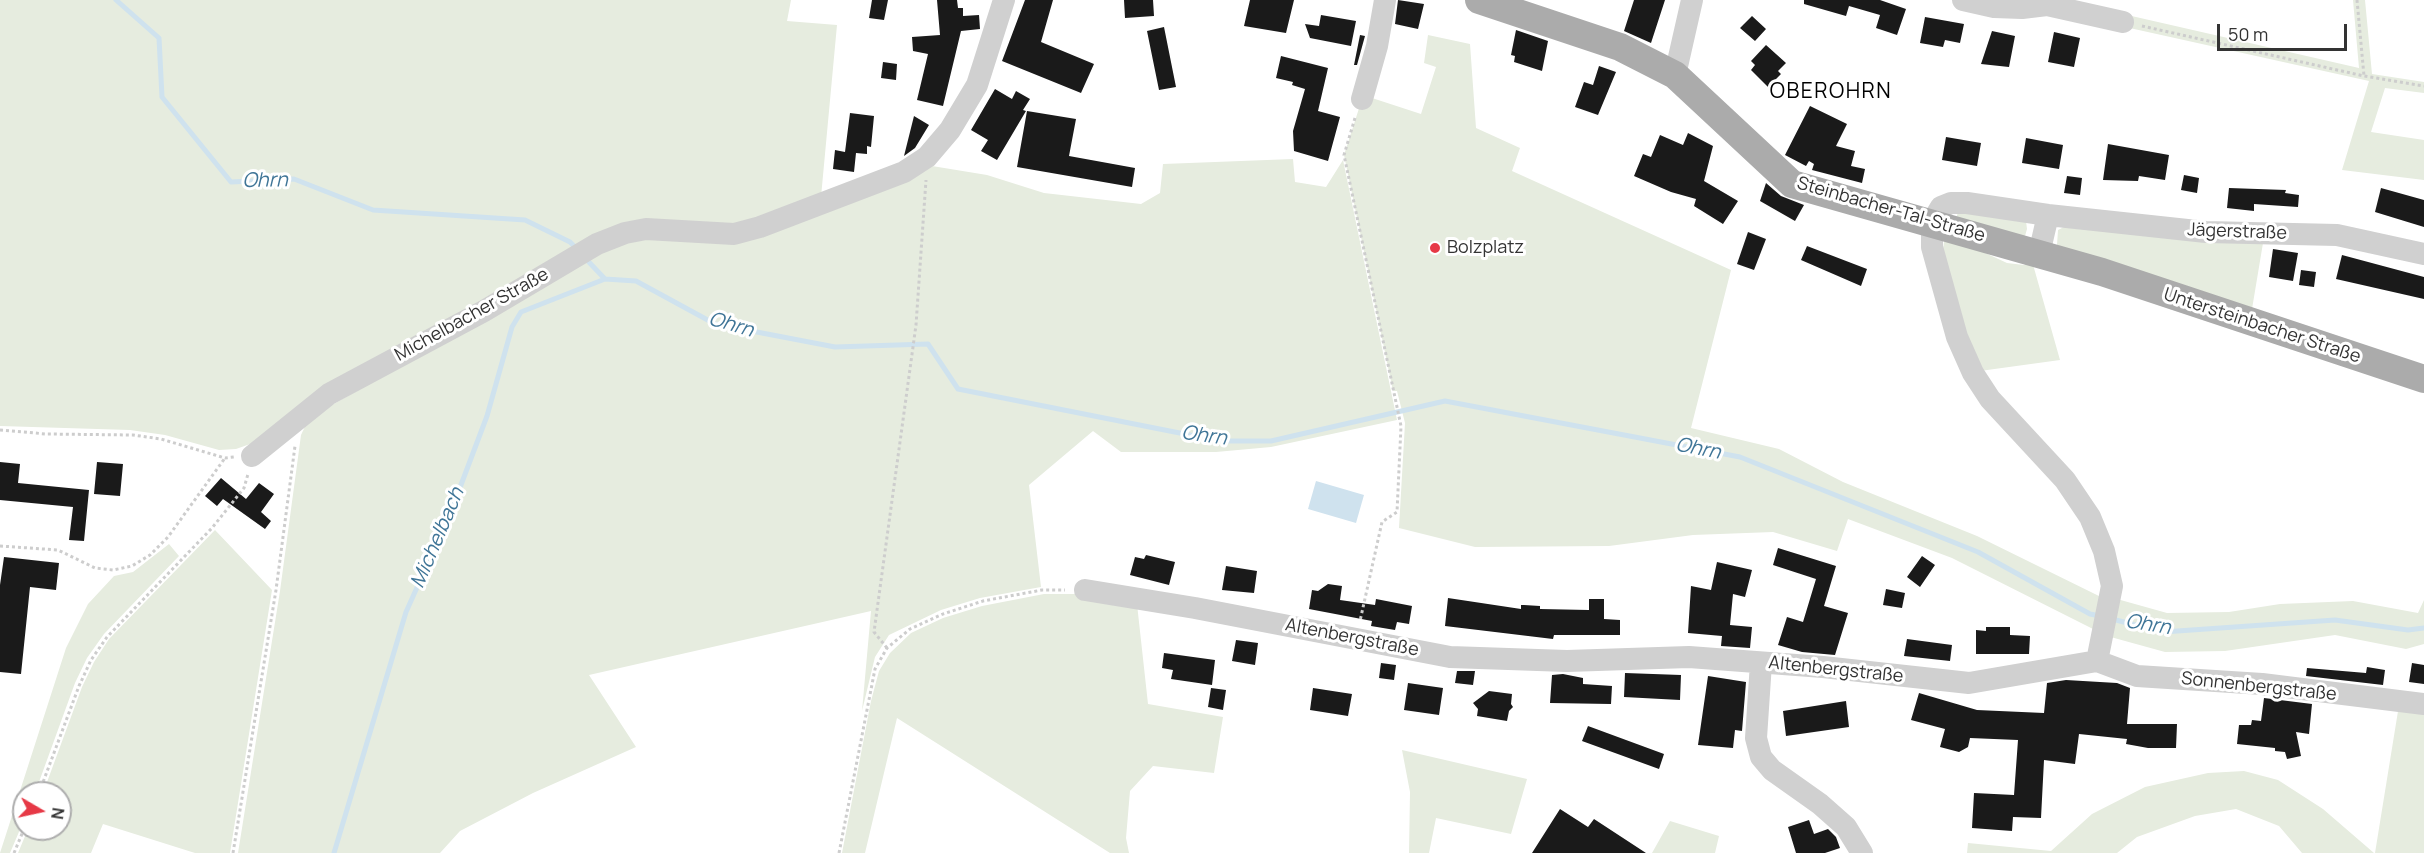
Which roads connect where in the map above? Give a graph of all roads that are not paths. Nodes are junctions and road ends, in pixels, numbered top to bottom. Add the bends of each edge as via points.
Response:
1 (1004, 0) edge
2 (1385, 0) edge
3 (1479, 0) edge
4 (1692, 0) edge
5 (1962, 0) edge
6 (2122, 22) road end
7 (1675, 75) junction
8 (1362, 99) road end
9 (2048, 215) junction
10 (1932, 222) junction
11 (2039, 254) junction
12 (2424, 254) edge
13 (2102, 272) joint
14 (2424, 379) edge
15 (252, 456) road end
16 (1085, 590) road end
17 (2097, 661) junction
18 (1761, 663) junction
19 (2424, 704) edge
20 (1862, 853) edge

1 - 15 street, Michelbacher Straße via 977,85 950,130 927,157 904,172 734,234 646,229 597,244 484,311 329,394
2 - 8 street
3 - 7 main road, Steinbacher-Tal-Straße via 1620,47
4 - 7 street
5 - 6 street via 1994,7 2047,5
7 - 10 main road, Steinbacher-Tal-Straße via 1792,184
9 - 10 street, Jägerstraße via 1951,203 1941,207
9 - 11 street
9 - 12 street, Jägerstraße via 2206,232 2337,235
10 - 11 main road, Steinbacher-Tal-Straße
10 - 17 street via 1932,246 1945,296 1973,373 1990,399 2065,480 2090,517 2104,551 2112,586
11 - 13 main road, Steinbacher-Tal-Straße
13 - 14 main road, Untersteinbacher Straße
16 - 18 street, Altenbergstraße via 1450,657 1567,661 1689,657
17 - 18 street, Altenbergstraße via 1969,683
17 - 19 street, Sonnenbergstraße via 2137,676 2262,684
18 - 20 street via 1756,738 1761,757 1772,770 1846,827

